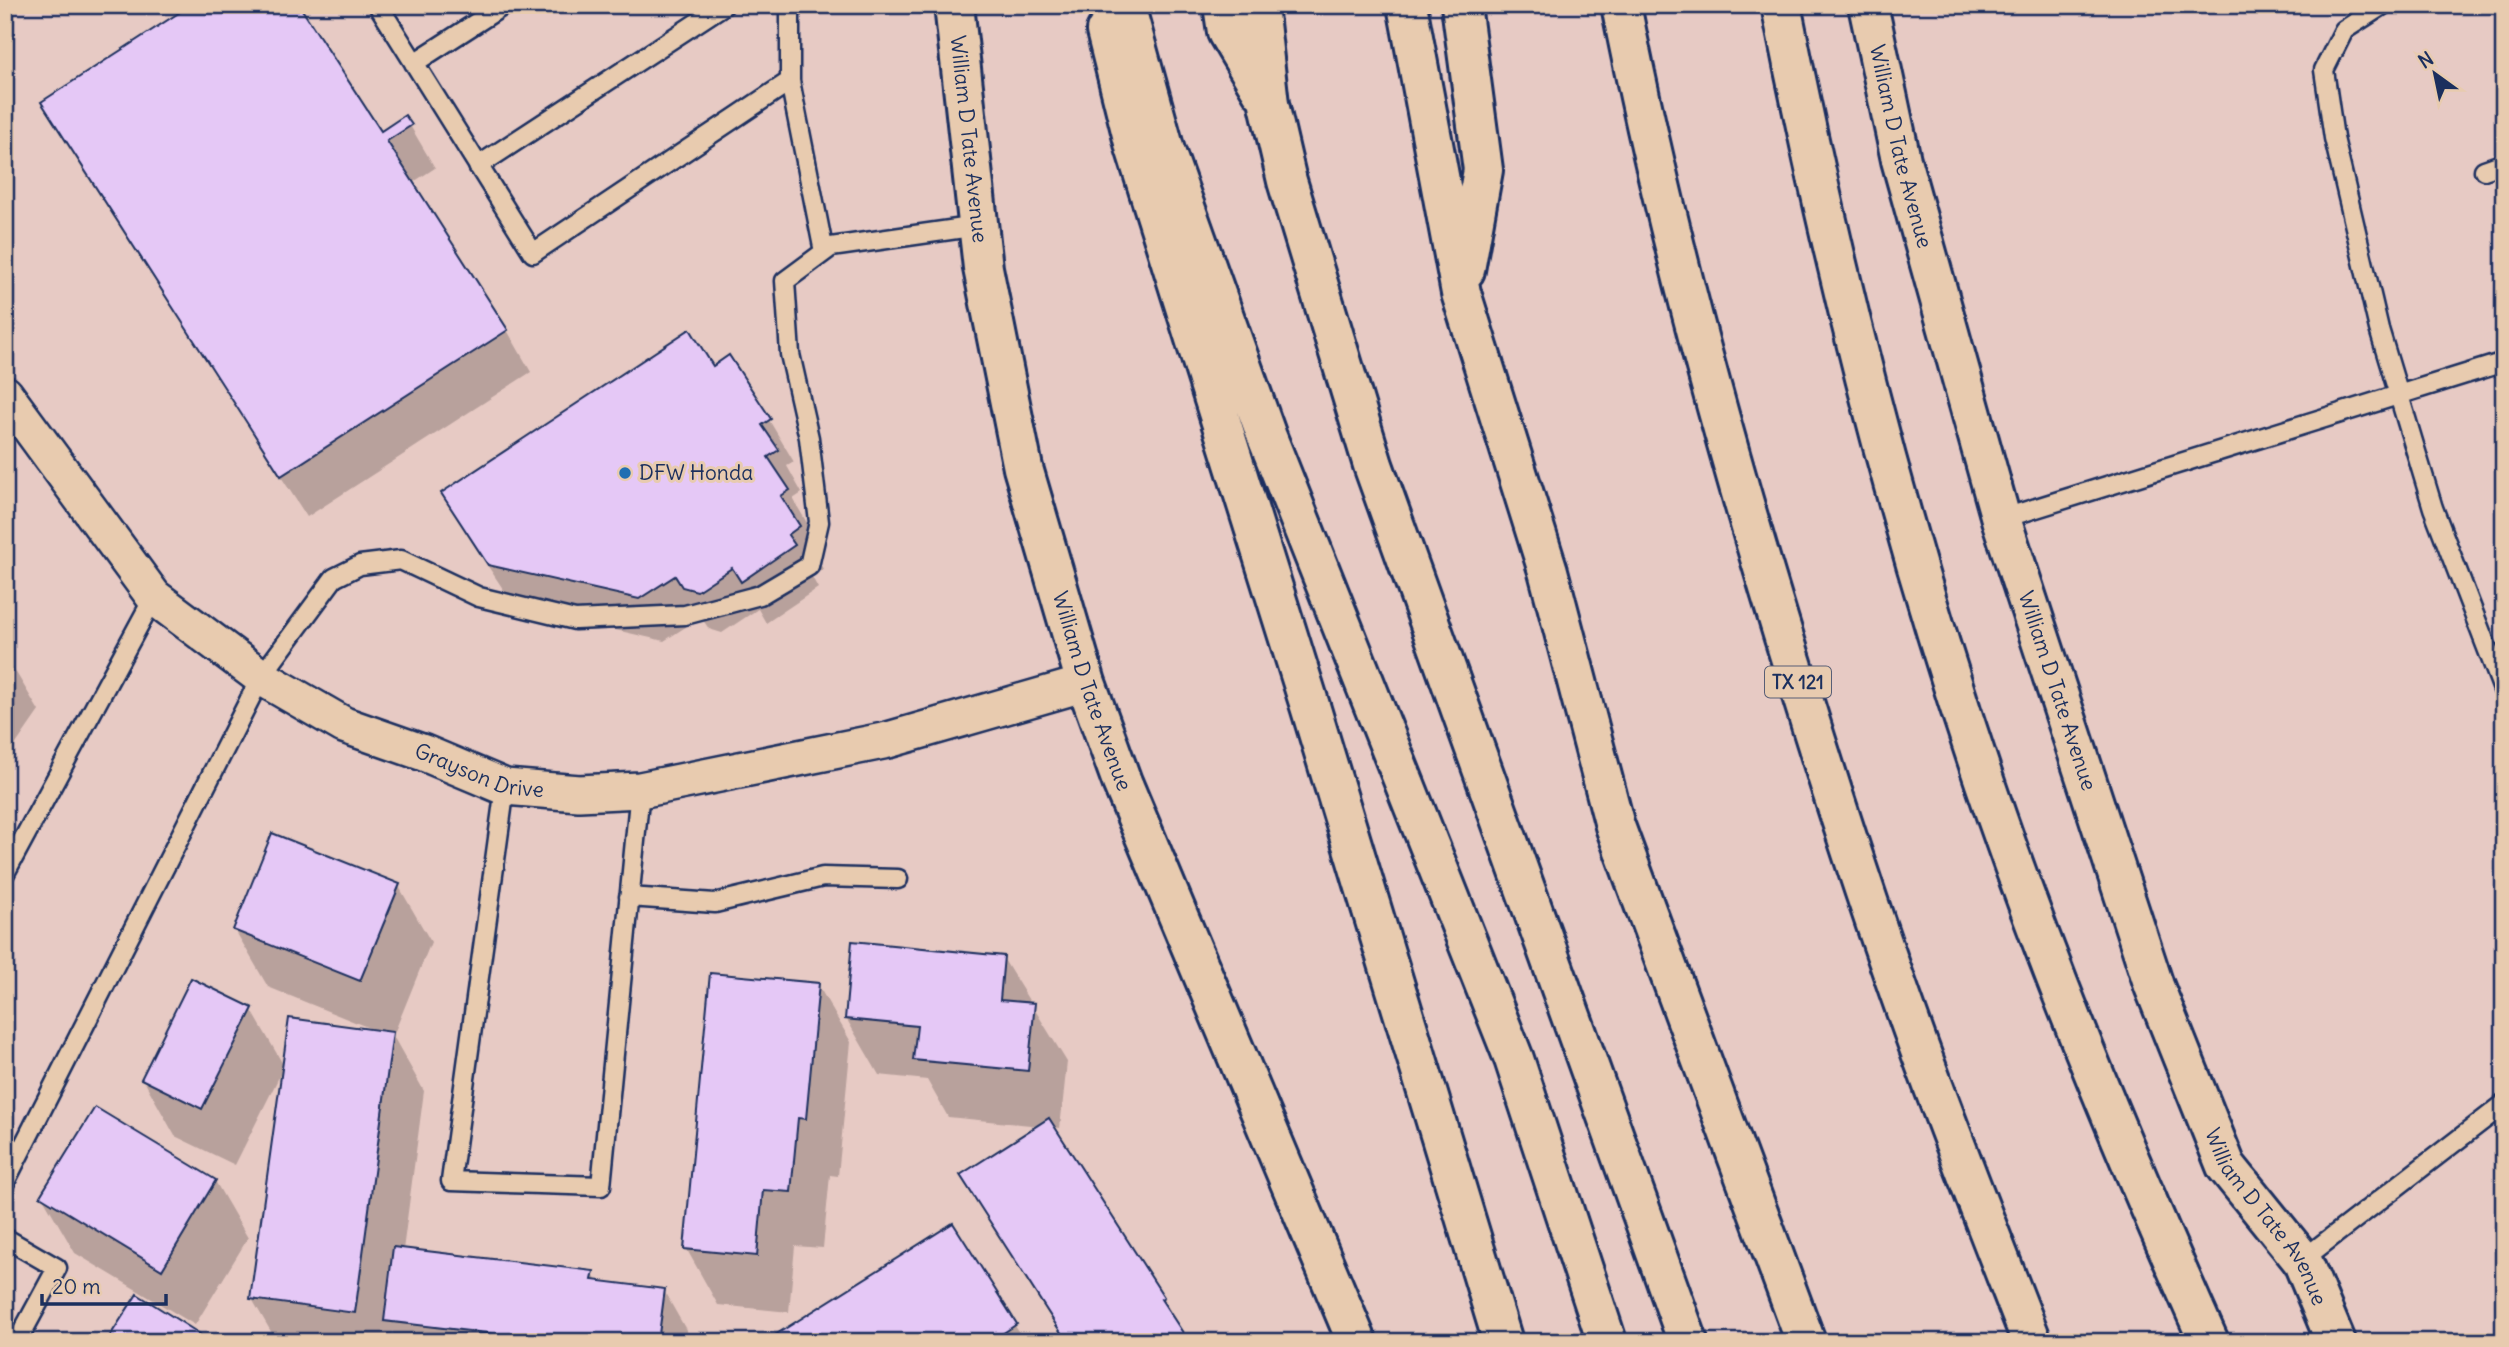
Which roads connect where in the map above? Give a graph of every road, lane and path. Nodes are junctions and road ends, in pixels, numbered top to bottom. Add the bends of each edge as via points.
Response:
1 (378, 5) edge
2 (504, 5) edge
3 (724, 5) edge
4 (790, 5) edge
5 (954, 5) edge
6 (1101, 5) edge
7 (1125, 5) edge
8 (1223, 5) edge
9 (1258, 5) edge
10 (1407, 5) edge
11 (1461, 5) edge
12 (1621, 5) edge
13 (1781, 5) edge
14 (1868, 5) edge
15 (2382, 5) edge
16 (414, 63) junction
17 (790, 81) junction
18 (1269, 104) junction
19 (2504, 163) edge
20 (478, 166) junction
21 (2484, 170) dead end
22 (978, 226) junction
23 (824, 253) junction
24 (1461, 293) junction
25 (2504, 362) edge
26 (5, 394) edge
27 (2399, 394) junction
28 (2001, 519) junction
29 (153, 597) junction
30 (261, 677) junction
31 (1086, 683) junction
32 (2504, 692) edge
33 (505, 787) junction
34 (640, 790) junction
35 (5, 873) edge
36 (898, 878) dead end
37 (629, 897) junction
38 (2504, 1104) edge
39 (5, 1182) edge
40 (5, 1238) edge
41 (2302, 1260) junction
42 (17, 1342) edge
43 (1357, 1342) edge
44 (1503, 1342) edge
45 (1607, 1342) edge
46 (1688, 1342) edge
47 (1806, 1342) edge
48 (2032, 1342) edge
49 (2209, 1342) edge
50 (2336, 1342) edge

1 - 16 lane
2 - 16 lane
3 - 20 lane
4 - 17 lane
5 - 22 main road, William D Tate Avenue
6 - 44 main road via 1135,147
7 - 45 main road via 1165,151 1262,424 1514,1059
8 - 18 main road via 1227,32
9 - 18 main road
10 - 24 main road
11 - 24 main road via 1483,170
12 - 48 main road, TX 121 via 1704,366 1776,614 1837,810 1942,1110
13 - 49 main road via 1839,272 1951,679 2080,1042
14 - 28 main road, William D Tate Avenue via 1901,160
15 - 27 lane via 2344,30 2324,70 2334,138
16 - 20 lane
17 - 20 lane via 533,253
17 - 23 lane
18 - 46 main road via 1287,181 1373,465
19 - 21 lane
22 - 23 lane via 831,247
22 - 31 main road, William D Tate Avenue via 1023,468
23 - 30 lane via 785,281 790,354 809,438 819,522 808,566 760,596 685,615 575,620 479,597 401,560 360,565 334,578
24 - 47 main road via 1548,571 1615,826
25 - 27 lane
26 - 29 street, Grayson Drive
27 - 28 lane
27 - 32 lane via 2433,508
28 - 41 main road, William D Tate Avenue via 2154,986 2226,1166
29 - 30 street, Grayson Drive
29 - 35 lane
30 - 33 street, Grayson Drive via 344,725
30 - 39 lane
31 - 34 street, Grayson Drive via 888,740
31 - 43 main road, William D Tate Avenue via 1122,782
33 - 34 street, Grayson Drive via 579,793
33 - 37 lane via 451,1181 601,1186
34 - 37 lane
36 - 37 lane via 823,877 715,903
38 - 41 lane
40 - 42 lane via 57,1268
41 - 50 main road, William D Tate Avenue

